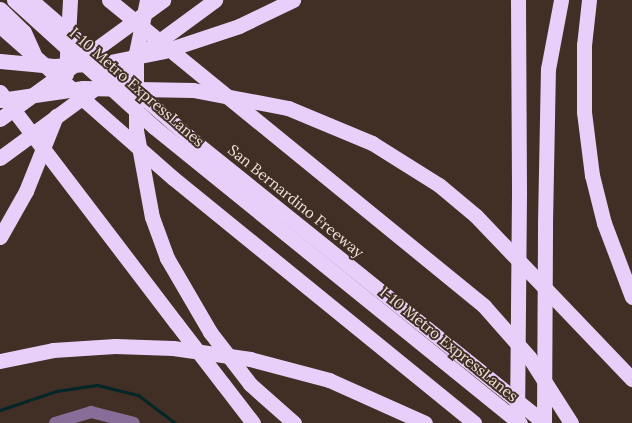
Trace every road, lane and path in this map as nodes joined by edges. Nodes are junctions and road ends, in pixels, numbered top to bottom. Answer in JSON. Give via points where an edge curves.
{"nodes":[{"id":1,"x":14,"y":0,"type":"edge"},
{"id":2,"x":70,"y":0,"type":"edge"},
{"id":3,"x":109,"y":0,"type":"edge"},
{"id":4,"x":147,"y":0,"type":"edge"},
{"id":5,"x":162,"y":0,"type":"edge"},
{"id":6,"x":215,"y":0,"type":"edge"},
{"id":7,"x":293,"y":0,"type":"edge"},
{"id":8,"x":518,"y":0,"type":"edge"},
{"id":9,"x":561,"y":0,"type":"edge"},
{"id":10,"x":589,"y":0,"type":"edge"},
{"id":11,"x":32,"y":1,"type":"edge"},
{"id":12,"x":0,"y":9,"type":"edge"},
{"id":13,"x":0,"y":26,"type":"edge"},
{"id":14,"x":36,"y":60,"type":"junction"},
{"id":15,"x":0,"y":61,"type":"edge"},
{"id":16,"x":0,"y":92,"type":"edge"},
{"id":17,"x":0,"y":100,"type":"edge"},
{"id":18,"x":0,"y":119,"type":"edge"},
{"id":19,"x":0,"y":158,"type":"edge"},
{"id":20,"x":0,"y":237,"type":"edge"},
{"id":21,"x":632,"y":297,"type":"edge"},
{"id":22,"x":0,"y":361,"type":"edge"},
{"id":23,"x":632,"y":378,"type":"edge"},
{"id":24,"x":471,"y":421,"type":"edge"},
{"id":25,"x":55,"y":423,"type":"edge"},
{"id":26,"x":134,"y":423,"type":"edge"},
{"id":27,"x":253,"y":423,"type":"edge"},
{"id":28,"x":294,"y":423,"type":"edge"},
{"id":29,"x":426,"y":423,"type":"edge"},
{"id":30,"x":484,"y":423,"type":"edge"},
{"id":31,"x":518,"y":423,"type":"edge"},
{"id":32,"x":544,"y":423,"type":"edge"},
{"id":33,"x":571,"y":423,"type":"edge"}],
"edges":[{"from":1,"to":31,"type":"highway","name":"I-10 Metro ExpressLanes","via":[[154,127]]},
{"from":2,"to":20,"type":"highway","bridge":true,"via":[[70,56],[57,113],[26,192]]},
{"from":3,"to":33,"type":"highway","via":[[464,288],[504,326]]},
{"from":4,"to":28,"type":"highway","bridge":true,"via":[[136,53],[136,130],[148,200],[167,258],[210,332],[250,384]]},
{"from":5,"to":18,"type":"highway","bridge":true},
{"from":6,"to":19,"type":"highway","bridge":true},
{"from":7,"to":15,"type":"highway","bridge":true,"via":[[239,26],[164,51],[105,62],[54,66]]},
{"from":8,"to":31,"type":"highway","bridge":true},
{"from":9,"to":32,"type":"highway","bridge":true,"via":[[548,69]]},
{"from":10,"to":21,"type":"highway","via":[[584,45],[584,112],[592,175],[604,223]]},
{"from":11,"to":32,"type":"highway","name":"San Bernardino Freeway","via":[[195,142]]},
{"from":12,"to":14,"type":"highway","via":[[24,32]]},
{"from":13,"to":14,"type":"highway"},
{"from":14,"to":24,"type":"highway","via":[[173,178]]},
{"from":16,"to":27,"type":"highway","bridge":true},
{"from":17,"to":23,"type":"highway","bridge":true,"via":[[83,88],[193,90],[288,108],[372,143],[439,185],[476,216]]},
{"from":22,"to":29,"type":"highway","via":[[53,350],[115,346],[173,348],[250,358],[330,380]]},
{"from":24,"to":30,"type":"highway"},
{"from":25,"to":26,"type":"lane","via":[[91,412]]}]}
